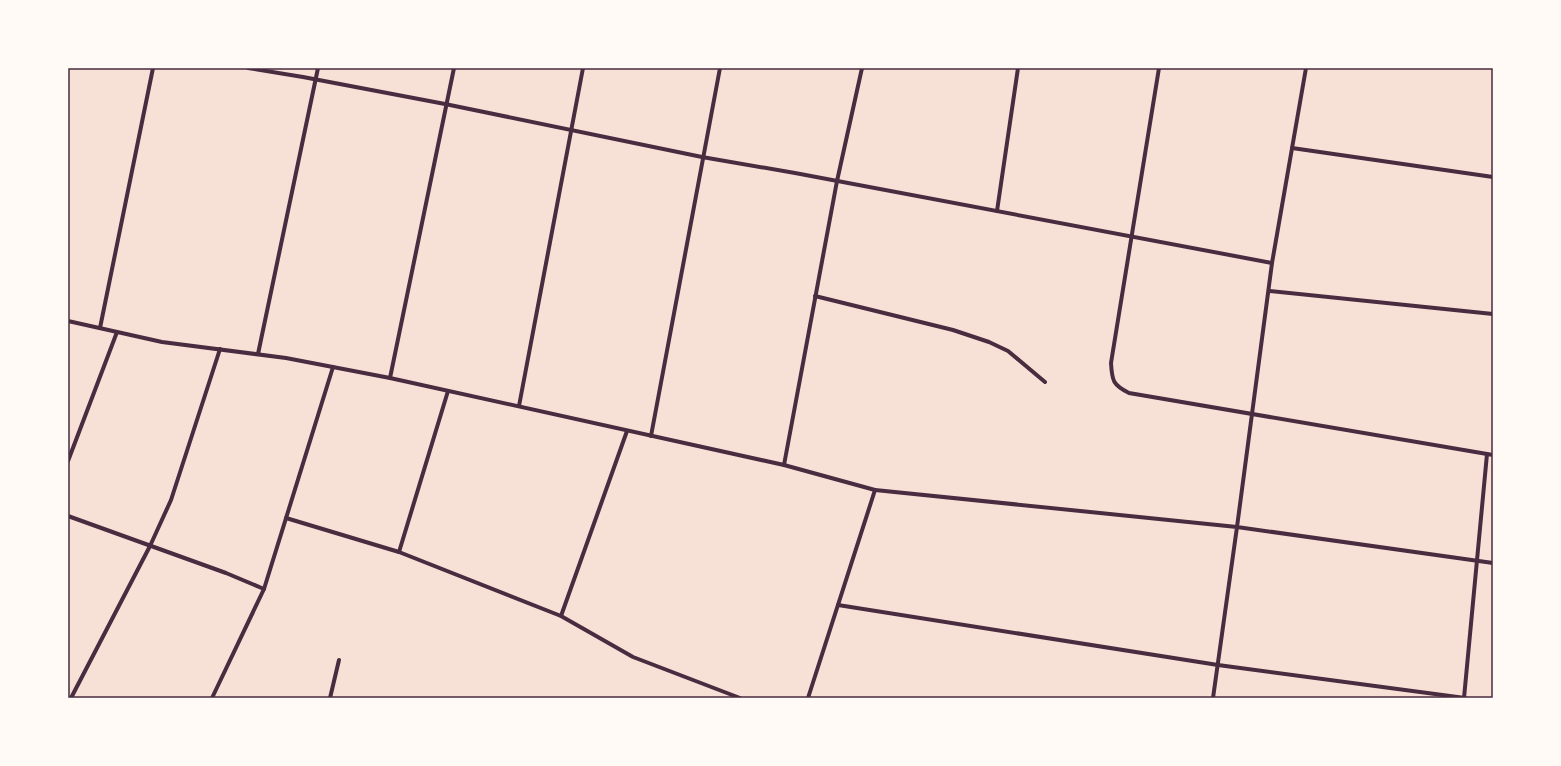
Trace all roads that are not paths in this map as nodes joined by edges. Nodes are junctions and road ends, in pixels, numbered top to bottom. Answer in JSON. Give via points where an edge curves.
{"nodes":[{"id":1,"x":153,"y":68,"type":"edge"},
{"id":2,"x":248,"y":68,"type":"edge"},
{"id":3,"x":318,"y":68,"type":"edge"},
{"id":4,"x":454,"y":68,"type":"edge"},
{"id":5,"x":583,"y":68,"type":"edge"},
{"id":6,"x":720,"y":68,"type":"edge"},
{"id":7,"x":862,"y":68,"type":"edge"},
{"id":8,"x":1018,"y":68,"type":"edge"},
{"id":9,"x":1159,"y":68,"type":"edge"},
{"id":10,"x":1306,"y":68,"type":"edge"},
{"id":11,"x":316,"y":80,"type":"junction"},
{"id":12,"x":445,"y":104,"type":"junction"},
{"id":13,"x":571,"y":130,"type":"junction"},
{"id":14,"x":1292,"y":148,"type":"junction"},
{"id":15,"x":702,"y":157,"type":"junction"},
{"id":16,"x":1493,"y":177,"type":"edge"},
{"id":17,"x":837,"y":181,"type":"junction"},
{"id":18,"x":997,"y":212,"type":"junction"},
{"id":19,"x":1132,"y":237,"type":"junction"},
{"id":20,"x":1272,"y":263,"type":"junction"},
{"id":21,"x":1269,"y":291,"type":"junction"},
{"id":22,"x":815,"y":296,"type":"junction"},
{"id":23,"x":1493,"y":314,"type":"edge"},
{"id":24,"x":68,"y":321,"type":"edge"},
{"id":25,"x":100,"y":328,"type":"junction"},
{"id":26,"x":117,"y":332,"type":"junction"},
{"id":27,"x":220,"y":349,"type":"junction"},
{"id":28,"x":258,"y":354,"type":"junction"},
{"id":29,"x":333,"y":367,"type":"junction"},
{"id":30,"x":390,"y":378,"type":"junction"},
{"id":31,"x":1045,"y":382,"type":"dead end"},
{"id":32,"x":448,"y":391,"type":"junction"},
{"id":33,"x":518,"y":406,"type":"junction"},
{"id":34,"x":1252,"y":415,"type":"junction"},
{"id":35,"x":627,"y":430,"type":"junction"},
{"id":36,"x":651,"y":436,"type":"junction"},
{"id":37,"x":1487,"y":454,"type":"junction"},
{"id":38,"x":1493,"y":455,"type":"edge"},
{"id":39,"x":68,"y":461,"type":"edge"},
{"id":40,"x":784,"y":465,"type":"junction"},
{"id":41,"x":875,"y":490,"type":"junction"},
{"id":42,"x":68,"y":516,"type":"edge"},
{"id":43,"x":286,"y":518,"type":"junction"},
{"id":44,"x":1237,"y":527,"type":"junction"},
{"id":45,"x":150,"y":546,"type":"junction"},
{"id":46,"x":399,"y":552,"type":"junction"},
{"id":47,"x":1477,"y":561,"type":"junction"},
{"id":48,"x":1493,"y":563,"type":"edge"},
{"id":49,"x":264,"y":589,"type":"junction"},
{"id":50,"x":838,"y":605,"type":"junction"},
{"id":51,"x":561,"y":616,"type":"junction"},
{"id":52,"x":339,"y":660,"type":"dead end"},
{"id":53,"x":1218,"y":665,"type":"junction"},
{"id":54,"x":70,"y":698,"type":"edge"},
{"id":55,"x":212,"y":698,"type":"edge"},
{"id":56,"x":332,"y":698,"type":"edge"},
{"id":57,"x":740,"y":698,"type":"edge"},
{"id":58,"x":808,"y":698,"type":"edge"},
{"id":59,"x":1213,"y":698,"type":"edge"},
{"id":60,"x":1464,"y":698,"type":"edge"}],
"edges":[{"from":1,"to":25,"type":"street"},
{"from":2,"to":11,"type":"street"},
{"from":3,"to":11,"type":"street"},
{"from":4,"to":12,"type":"street"},
{"from":5,"to":13,"type":"street"},
{"from":6,"to":15,"type":"street"},
{"from":7,"to":17,"type":"street"},
{"from":8,"to":18,"type":"street"},
{"from":9,"to":19,"type":"street"},
{"from":10,"to":14,"type":"street"},
{"from":11,"to":12,"type":"street"},
{"from":11,"to":28,"type":"street"},
{"from":12,"to":13,"type":"street"},
{"from":12,"to":30,"type":"street"},
{"from":13,"to":15,"type":"street"},
{"from":13,"to":33,"type":"street"},
{"from":14,"to":16,"type":"street"},
{"from":14,"to":20,"type":"street"},
{"from":15,"to":17,"type":"street"},
{"from":15,"to":36,"type":"street"},
{"from":17,"to":18,"type":"street"},
{"from":17,"to":22,"type":"street"},
{"from":18,"to":19,"type":"street"},
{"from":19,"to":20,"type":"street"},
{"from":19,"to":34,"type":"street","via":[[1111,363],[1112,379],[1119,388],[1129,393]]},
{"from":20,"to":21,"type":"street"},
{"from":21,"to":23,"type":"street"},
{"from":21,"to":34,"type":"street"},
{"from":22,"to":31,"type":"street","via":[[953,330],[989,342],[1008,351]]},
{"from":22,"to":40,"type":"street"},
{"from":24,"to":25,"type":"street"},
{"from":25,"to":26,"type":"street"},
{"from":26,"to":27,"type":"street","via":[[162,342]]},
{"from":26,"to":39,"type":"street"},
{"from":27,"to":28,"type":"street"},
{"from":27,"to":45,"type":"street","via":[[171,500]]},
{"from":28,"to":29,"type":"street"},
{"from":29,"to":30,"type":"street"},
{"from":29,"to":43,"type":"street"},
{"from":30,"to":32,"type":"street"},
{"from":32,"to":33,"type":"street"},
{"from":32,"to":46,"type":"street"},
{"from":33,"to":35,"type":"street"},
{"from":34,"to":37,"type":"street"},
{"from":34,"to":44,"type":"street"},
{"from":35,"to":36,"type":"street"},
{"from":35,"to":51,"type":"street"},
{"from":36,"to":40,"type":"street"},
{"from":37,"to":38,"type":"street"},
{"from":37,"to":47,"type":"street"},
{"from":40,"to":41,"type":"street"},
{"from":41,"to":44,"type":"street"},
{"from":41,"to":50,"type":"street"},
{"from":42,"to":45,"type":"street"},
{"from":43,"to":46,"type":"street"},
{"from":43,"to":49,"type":"street"},
{"from":44,"to":47,"type":"street"},
{"from":44,"to":53,"type":"street"},
{"from":45,"to":49,"type":"street"},
{"from":45,"to":54,"type":"street"},
{"from":46,"to":51,"type":"street"},
{"from":47,"to":48,"type":"street"},
{"from":47,"to":60,"type":"street"},
{"from":49,"to":55,"type":"street"},
{"from":50,"to":53,"type":"street"},
{"from":50,"to":58,"type":"street"},
{"from":51,"to":57,"type":"street","via":[[633,657]]},
{"from":52,"to":56,"type":"street"},
{"from":53,"to":59,"type":"street"},
{"from":53,"to":60,"type":"street"}]}
